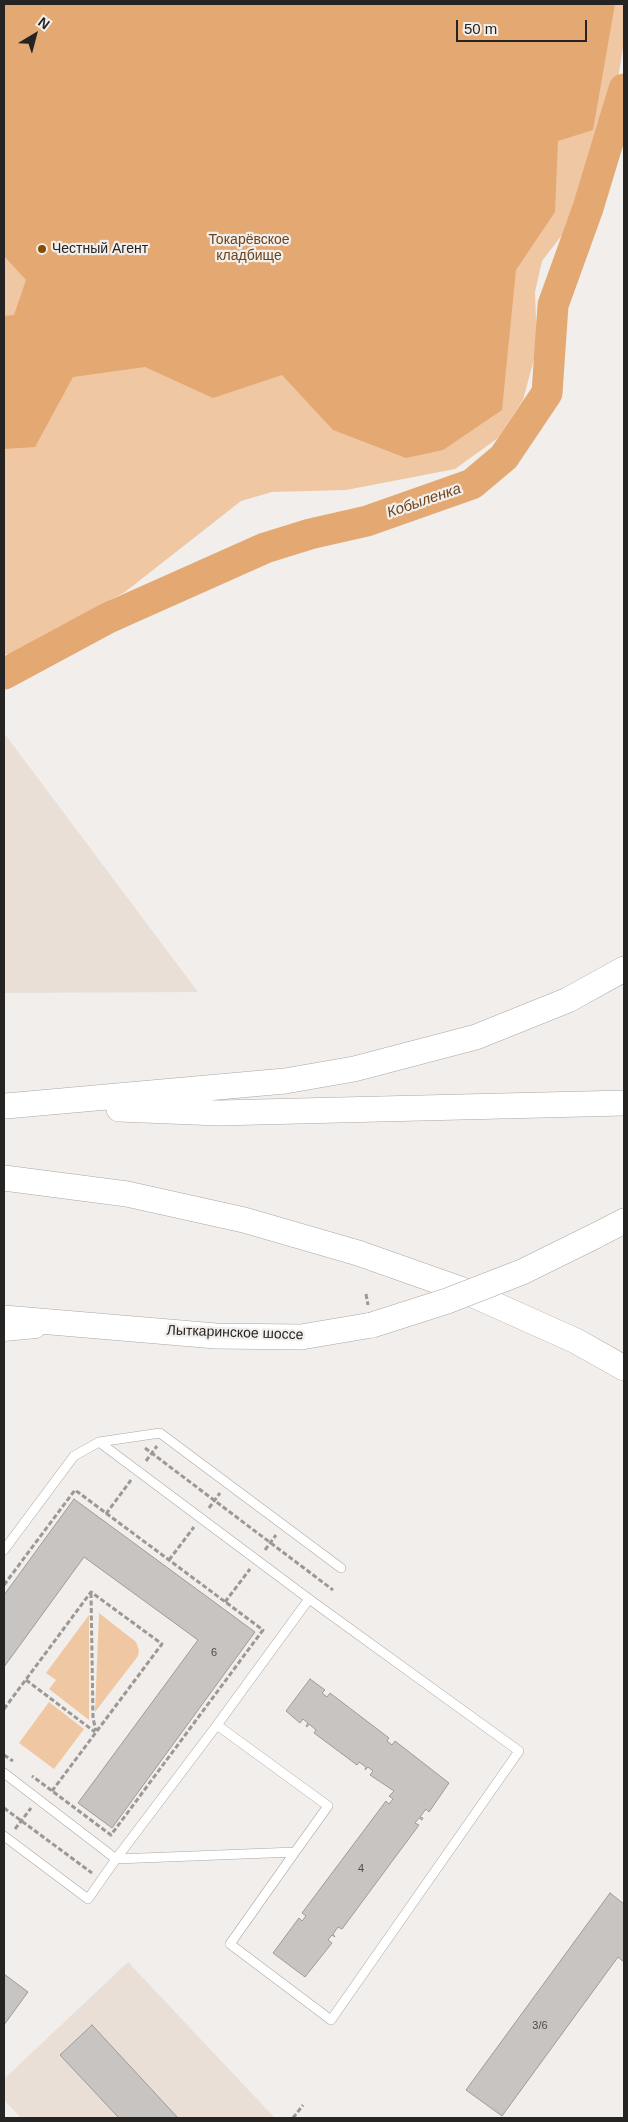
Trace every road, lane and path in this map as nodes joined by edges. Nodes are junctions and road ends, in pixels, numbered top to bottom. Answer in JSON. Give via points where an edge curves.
{"nodes":[{"id":1,"x":624,"y":968,"type":"edge"},
{"id":2,"x":624,"y":1103,"type":"edge"},
{"id":3,"x":5,"y":1106,"type":"edge"},
{"id":4,"x":4,"y":1178,"type":"edge"},
{"id":5,"x":624,"y":1220,"type":"edge"},
{"id":6,"x":4,"y":1318,"type":"edge"},
{"id":7,"x":73,"y":1324,"type":"junction"},
{"id":8,"x":4,"y":1332,"type":"edge"},
{"id":9,"x":624,"y":1368,"type":"edge"},
{"id":10,"x":131,"y":1437,"type":"junction"},
{"id":11,"x":99,"y":1442,"type":"junction"},
{"id":12,"x":4,"y":1550,"type":"edge"},
{"id":13,"x":341,"y":1568,"type":"dead end"},
{"id":14,"x":4,"y":1585,"type":"edge"},
{"id":15,"x":333,"y":1590,"type":"dead end"},
{"id":16,"x":92,"y":1592,"type":"junction"},
{"id":17,"x":308,"y":1599,"type":"junction"},
{"id":18,"x":26,"y":1680,"type":"junction"},
{"id":19,"x":4,"y":1709,"type":"edge"},
{"id":20,"x":217,"y":1724,"type":"junction"},
{"id":21,"x":96,"y":1732,"type":"junction"},
{"id":22,"x":4,"y":1755,"type":"edge"},
{"id":23,"x":18,"y":1765,"type":"dead end"},
{"id":24,"x":24,"y":1770,"type":"dead end"},
{"id":25,"x":4,"y":1773,"type":"edge"},
{"id":26,"x":52,"y":1791,"type":"junction"},
{"id":27,"x":43,"y":1803,"type":"junction"},
{"id":28,"x":4,"y":1808,"type":"edge"},
{"id":29,"x":21,"y":1821,"type":"junction"},
{"id":30,"x":6,"y":1838,"type":"edge"},
{"id":31,"x":296,"y":1852,"type":"junction"},
{"id":32,"x":116,"y":1859,"type":"junction"},
{"id":33,"x":101,"y":1880,"type":"junction"},
{"id":34,"x":303,"y":2104,"type":"dead end"},
{"id":35,"x":293,"y":2118,"type":"edge"}],
"edges":[{"from":1,"to":3,"type":"main road","via":[[568,1000],[476,1037],[354,1069],[285,1081]]},
{"from":2,"to":3,"type":"main road","via":[[218,1113]]},
{"from":4,"to":9,"type":"main road","via":[[126,1194],[244,1220],[358,1253],[460,1289],[576,1341]]},
{"from":5,"to":7,"type":"main road","name":"Лыткаринское шоссе","bridge":true,"via":[[514,1275],[372,1325],[301,1337],[216,1336]]},
{"from":6,"to":7,"type":"main road","name":"Лыткаринское шоссе"},
{"from":7,"to":8,"type":"street"},
{"from":10,"to":11,"type":"lane"},
{"from":10,"to":13,"type":"lane","via":[[160,1433]]},
{"from":10,"to":15,"type":"path"},
{"from":11,"to":12,"type":"lane","via":[[74,1456]]},
{"from":11,"to":17,"type":"lane"},
{"from":14,"to":26,"type":"path","via":[[75,1490],[263,1630],[111,1835]]},
{"from":16,"to":18,"type":"path"},
{"from":16,"to":21,"type":"path","via":[[93,1718]]},
{"from":16,"to":21,"type":"path","via":[[162,1644]]},
{"from":17,"to":20,"type":"lane"},
{"from":17,"to":31,"type":"lane","via":[[519,1751],[331,2020],[230,1944]]},
{"from":18,"to":19,"type":"path"},
{"from":18,"to":21,"type":"path"},
{"from":20,"to":31,"type":"lane","via":[[328,1806]]},
{"from":20,"to":32,"type":"lane"},
{"from":21,"to":26,"type":"path"},
{"from":22,"to":23,"type":"path"},
{"from":24,"to":26,"type":"path"},
{"from":25,"to":27,"type":"lane"},
{"from":26,"to":27,"type":"path"},
{"from":27,"to":29,"type":"path","via":[[32,1806]]},
{"from":27,"to":32,"type":"lane"},
{"from":28,"to":29,"type":"path"},
{"from":29,"to":30,"type":"path"},
{"from":29,"to":33,"type":"path"},
{"from":30,"to":33,"type":"lane","via":[[88,1899]]},
{"from":31,"to":32,"type":"lane"},
{"from":32,"to":33,"type":"lane"},
{"from":34,"to":35,"type":"path"}]}
